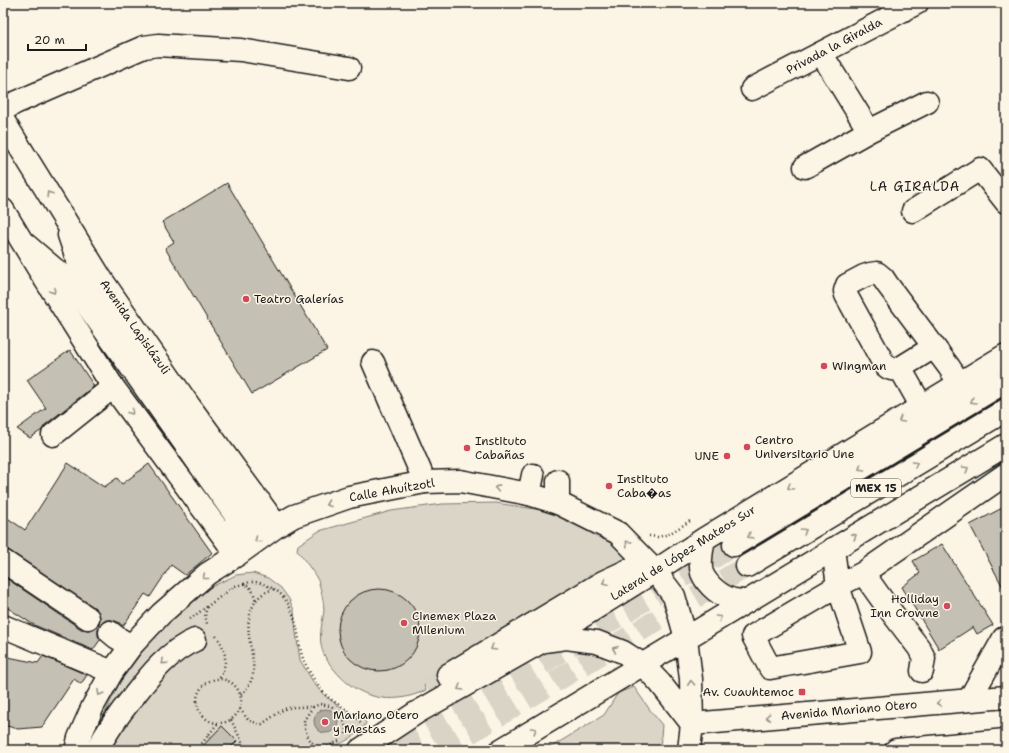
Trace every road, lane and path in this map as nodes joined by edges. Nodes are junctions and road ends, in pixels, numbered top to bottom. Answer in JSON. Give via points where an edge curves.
{"nodes":[{"id":1,"x":909,"y":5,"type":"edge"},
{"id":2,"x":821,"y":53,"type":"junction"},
{"id":3,"x":349,"y":68,"type":"dead end"},
{"id":4,"x":752,"y":89,"type":"dead end"},
{"id":5,"x":927,"y":102,"type":"dead end"},
{"id":6,"x":3,"y":110,"type":"edge"},
{"id":7,"x":3,"y":120,"type":"edge"},
{"id":8,"x":869,"y":131,"type":"junction"},
{"id":9,"x":805,"y":167,"type":"dead end"},
{"id":10,"x":1006,"y":202,"type":"edge"},
{"id":11,"x":3,"y":210,"type":"edge"},
{"id":12,"x":913,"y":212,"type":"dead end"},
{"id":13,"x":62,"y":215,"type":"junction"},
{"id":14,"x":21,"y":240,"type":"junction"},
{"id":15,"x":934,"y":347,"type":"junction"},
{"id":16,"x":1006,"y":355,"type":"edge"},
{"id":17,"x":373,"y":362,"type":"dead end"},
{"id":18,"x":900,"y":368,"type":"junction"},
{"id":19,"x":1006,"y":381,"type":"edge"},
{"id":20,"x":960,"y":384,"type":"junction"},
{"id":21,"x":113,"y":387,"type":"junction"},
{"id":22,"x":922,"y":407,"type":"junction"},
{"id":23,"x":1006,"y":410,"type":"edge"},
{"id":24,"x":53,"y":435,"type":"dead end"},
{"id":25,"x":1004,"y":453,"type":"edge"},
{"id":26,"x":1006,"y":474,"type":"edge"},
{"id":27,"x":558,"y":481,"type":"dead end"},
{"id":28,"x":425,"y":482,"type":"junction"},
{"id":29,"x":260,"y":502,"type":"junction"},
{"id":30,"x":558,"y":503,"type":"junction"},
{"id":31,"x":695,"y":518,"type":"dead end"},
{"id":32,"x":277,"y":526,"type":"junction"},
{"id":33,"x":219,"y":530,"type":"junction"},
{"id":34,"x":647,"y":535,"type":"dead end"},
{"id":35,"x":704,"y":539,"type":"junction"},
{"id":36,"x":734,"y":545,"type":"tunnel mouth"},
{"id":37,"x":833,"y":549,"type":"junction"},
{"id":38,"x":237,"y":554,"type":"junction"},
{"id":39,"x":3,"y":561,"type":"edge"},
{"id":40,"x":747,"y":566,"type":"tunnel mouth"},
{"id":41,"x":655,"y":571,"type":"junction"},
{"id":42,"x":863,"y":573,"type":"junction"},
{"id":43,"x":244,"y":584,"type":"junction"},
{"id":44,"x":838,"y":586,"type":"junction"},
{"id":45,"x":274,"y":589,"type":"junction"},
{"id":46,"x":256,"y":601,"type":"junction"},
{"id":47,"x":748,"y":601,"type":"junction"},
{"id":48,"x":207,"y":607,"type":"dead end"},
{"id":49,"x":88,"y":618,"type":"dead end"},
{"id":50,"x":3,"y":626,"type":"edge"},
{"id":51,"x":110,"y":632,"type":"dead end"},
{"id":52,"x":686,"y":638,"type":"junction"},
{"id":53,"x":1004,"y":638,"type":"dead end"},
{"id":54,"x":195,"y":640,"type":"dead end"},
{"id":55,"x":543,"y":641,"type":"junction"},
{"id":56,"x":131,"y":646,"type":"junction"},
{"id":57,"x":642,"y":664,"type":"junction"},
{"id":58,"x":922,"y":671,"type":"dead end"},
{"id":59,"x":112,"y":672,"type":"junction"},
{"id":60,"x":448,"y":675,"type":"tunnel mouth"},
{"id":61,"x":240,"y":695,"type":"junction"},
{"id":62,"x":1006,"y":696,"type":"edge"},
{"id":63,"x":969,"y":700,"type":"junction"},
{"id":64,"x":314,"y":707,"type":"junction"},
{"id":65,"x":240,"y":709,"type":"junction"},
{"id":66,"x":231,"y":720,"type":"junction"},
{"id":67,"x":217,"y":724,"type":"junction"},
{"id":68,"x":692,"y":724,"type":"junction"},
{"id":69,"x":363,"y":725,"type":"dead end"},
{"id":70,"x":1006,"y":740,"type":"edge"},
{"id":71,"x":352,"y":741,"type":"edge"},
{"id":72,"x":76,"y":750,"type":"edge"},
{"id":73,"x":97,"y":750,"type":"edge"},
{"id":74,"x":197,"y":750,"type":"edge"},
{"id":75,"x":245,"y":750,"type":"edge"},
{"id":76,"x":321,"y":750,"type":"edge"},
{"id":77,"x":501,"y":750,"type":"edge"},
{"id":78,"x":689,"y":750,"type":"edge"},
{"id":79,"x":896,"y":750,"type":"edge"}],
"edges":[{"from":1,"to":2,"type":"main road","name":"Privada la Giralda"},
{"from":2,"to":4,"type":"main road","name":"Privada la Giralda"},
{"from":2,"to":8,"type":"main road"},
{"from":3,"to":6,"type":"main road","via":[[240,50],[158,45],[144,47]]},
{"from":5,"to":8,"type":"main road"},
{"from":13,"to":7,"type":"main road","name":"Avenida Lapislázuli","one_way":true},
{"from":8,"to":9,"type":"main road"},
{"from":10,"to":12,"type":"main road","via":[[980,169]]},
{"from":11,"to":14,"type":"main road"},
{"from":13,"to":14,"type":"main road","via":[[83,276],[248,511],[238,519],[72,284]]},
{"from":13,"to":29,"type":"main road","name":"Avenida Lapislázuli","via":[[102,280]]},
{"from":14,"to":21,"type":"main road","one_way":true},
{"from":15,"to":18,"type":"main road"},
{"from":15,"to":18,"type":"main road","via":[[877,273],[847,284],[846,295],[884,364],[891,370]]},
{"from":15,"to":20,"type":"main road"},
{"from":16,"to":20,"type":"main road","name":"Lateral de López Mateos Sur"},
{"from":17,"to":28,"type":"main road"},
{"from":18,"to":22,"type":"main road"},
{"from":19,"to":36,"type":"main road","number":"MEX 15","one_way":true},
{"from":20,"to":22,"type":"main road","name":"Lateral de López Mateos Sur"},
{"from":21,"to":24,"type":"main road"},
{"from":21,"to":33,"type":"main road","one_way":true},
{"from":22,"to":35,"type":"main road","name":"Lateral de López Mateos Sur","one_way":true},
{"from":40,"to":23,"type":"main road","number":"MEX 15","one_way":true},
{"from":37,"to":25,"type":"main road","one_way":true},
{"from":26,"to":42,"type":"main road"},
{"from":27,"to":30,"type":"main road"},
{"from":30,"to":28,"type":"main road","name":"Calle Ahuítzotl","one_way":true,"via":[[531,485]]},
{"from":28,"to":32,"type":"main road","name":"Calle Ahuítzotl","one_way":true,"via":[[349,497],[294,516]]},
{"from":29,"to":32,"type":"main road","name":"Avenida Lapislázuli"},
{"from":29,"to":33,"type":"main road","via":[[253,521],[244,529],[233,532]]},
{"from":41,"to":30,"type":"main road","name":"Calle Ahuítzotl","one_way":true,"via":[[618,533]]},
{"from":31,"to":34,"type":"path","via":[[669,534],[658,537]]},
{"from":32,"to":38,"type":"main road","name":"Calle Ahuítzotl","one_way":true},
{"from":33,"to":38,"type":"main road"},
{"from":35,"to":41,"type":"main road","name":"Lateral de López Mateos Sur"},
{"from":35,"to":47,"type":"main road","via":[[702,573],[710,586],[722,596]]},
{"from":37,"to":44,"type":"main road"},
{"from":37,"to":47,"type":"main road"},
{"from":38,"to":56,"type":"main road","name":"Calle Ahuítzotl","one_way":true,"via":[[207,574],[161,614]]},
{"from":39,"to":49,"type":"main road"},
{"from":41,"to":52,"type":"main road","name":"Calle Ahuítzotl","via":[[674,596]]},
{"from":41,"to":55,"type":"main road","name":"Lateral de López Mateos Sur"},
{"from":41,"to":60,"type":"main road","one_way":true,"via":[[632,569],[603,582]]},
{"from":42,"to":44,"type":"main road"},
{"from":42,"to":58,"type":"main road","via":[[919,648],[924,658]]},
{"from":43,"to":45,"type":"path","via":[[259,582]]},
{"from":43,"to":46,"type":"path","via":[[251,587]]},
{"from":43,"to":48,"type":"path","via":[[235,586]]},
{"from":44,"to":44,"type":"main road","via":[[753,636],[770,668],[860,652]]},
{"from":45,"to":46,"type":"path","via":[[267,591]]},
{"from":45,"to":69,"type":"path","via":[[290,605],[297,625],[303,660],[315,680],[326,695],[357,717]]},
{"from":46,"to":61,"type":"path","via":[[248,622],[253,673],[249,686]]},
{"from":52,"to":47,"type":"main road","one_way":true},
{"from":50,"to":59,"type":"main road"},
{"from":51,"to":56,"type":"main road"},
{"from":52,"to":57,"type":"main road"},
{"from":68,"to":52,"type":"main road","name":"Calle Ahuítzotl","one_way":true,"via":[[691,680]]},
{"from":53,"to":63,"type":"main road"},
{"from":54,"to":73,"type":"main road","one_way":true,"via":[[174,652],[159,666],[113,722]]},
{"from":57,"to":55,"type":"main road","one_way":true,"via":[[597,642],[566,638]]},
{"from":55,"to":71,"type":"main road","name":"Lateral de López Mateos Sur","one_way":true,"via":[[416,713]]},
{"from":56,"to":59,"type":"main road","name":"Calle Ahuítzotl"},
{"from":57,"to":68,"type":"main road"},
{"from":77,"to":57,"type":"main road","one_way":true},
{"from":59,"to":72,"type":"main road","name":"Calle Ahuítzotl","one_way":true,"via":[[93,706]]},
{"from":61,"to":65,"type":"path"},
{"from":61,"to":67,"type":"path","via":[[238,689],[226,680],[211,680],[199,689],[196,696],[198,711],[203,718]]},
{"from":62,"to":63,"type":"main road","name":"Avenida Mariano Otero"},
{"from":63,"to":68,"type":"main road","name":"Avenida Mariano Otero","one_way":true},
{"from":64,"to":65,"type":"path","via":[[284,709],[262,724],[250,721]]},
{"from":64,"to":71,"type":"path","via":[[320,704],[331,706],[342,714]]},
{"from":64,"to":76,"type":"path","via":[[304,720],[305,730],[310,740]]},
{"from":65,"to":66,"type":"path"},
{"from":66,"to":67,"type":"path"},
{"from":66,"to":75,"type":"path"},
{"from":67,"to":74,"type":"path"},
{"from":68,"to":78,"type":"main road","name":"Calle Ahuítzotl"},
{"from":70,"to":79,"type":"main road"},
{"from":71,"to":76,"type":"path"}]}
